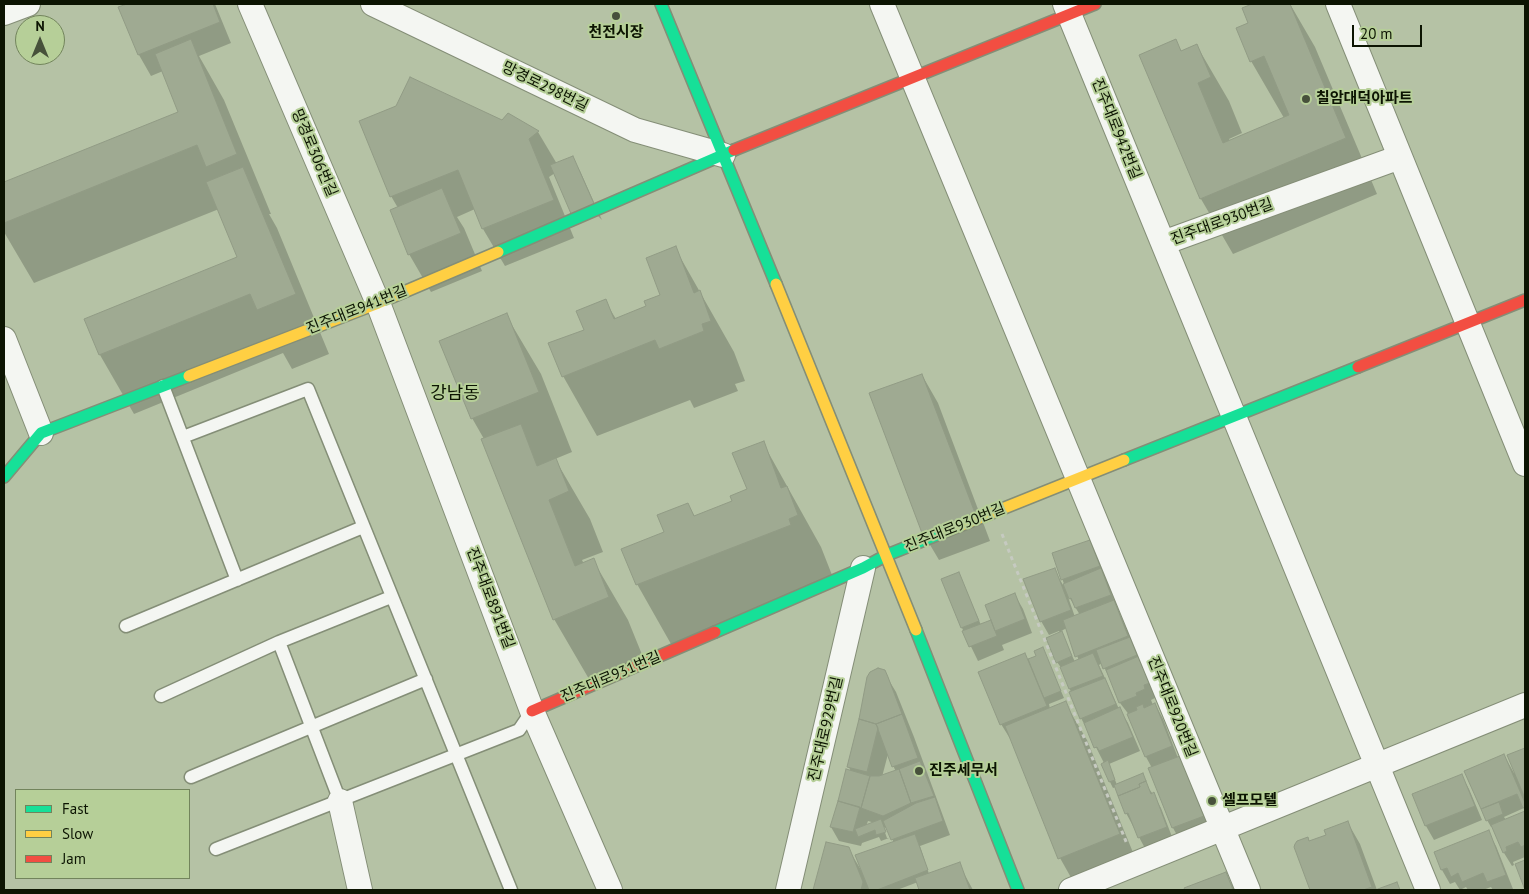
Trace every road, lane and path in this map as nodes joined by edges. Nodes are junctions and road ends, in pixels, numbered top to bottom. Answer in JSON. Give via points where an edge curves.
{"nodes":[{"id":1,"x":28,"y":4,"type":"edge"},
{"id":2,"x":250,"y":4,"type":"edge"},
{"id":3,"x":374,"y":4,"type":"edge"},
{"id":4,"x":661,"y":4,"type":"edge"},
{"id":5,"x":882,"y":4,"type":"edge"},
{"id":6,"x":1095,"y":4,"type":"edge"},
{"id":7,"x":1338,"y":4,"type":"edge"},
{"id":8,"x":1067,"y":9,"type":"edge"},
{"id":9,"x":4,"y":13,"type":"edge"},
{"id":10,"x":913,"y":78,"type":"junction"},
{"id":11,"x":723,"y":155,"type":"junction"},
{"id":12,"x":1400,"y":157,"type":"junction"},
{"id":13,"x":1163,"y":243,"type":"junction"},
{"id":14,"x":1525,"y":300,"type":"edge"},
{"id":15,"x":378,"y":303,"type":"junction"},
{"id":16,"x":1468,"y":323,"type":"junction"},
{"id":17,"x":4,"y":339,"type":"edge"},
{"id":18,"x":163,"y":386,"type":"junction"},
{"id":19,"x":1234,"y":416,"type":"junction"},
{"id":20,"x":41,"y":433,"type":"junction"},
{"id":21,"x":182,"y":437,"type":"junction"},
{"id":22,"x":1525,"y":464,"type":"edge"},
{"id":23,"x":4,"y":477,"type":"edge"},
{"id":24,"x":1078,"y":479,"type":"junction"},
{"id":25,"x":993,"y":513,"type":"junction"},
{"id":26,"x":363,"y":527,"type":"junction"},
{"id":27,"x":887,"y":555,"type":"junction"},
{"id":28,"x":863,"y":568,"type":"junction"},
{"id":29,"x":238,"y":580,"type":"junction"},
{"id":30,"x":391,"y":597,"type":"junction"},
{"id":31,"x":126,"y":626,"type":"dead end"},
{"id":32,"x":278,"y":642,"type":"junction"},
{"id":33,"x":426,"y":679,"type":"junction"},
{"id":34,"x":161,"y":696,"type":"dead end"},
{"id":35,"x":1525,"y":705,"type":"edge"},
{"id":36,"x":532,"y":711,"type":"junction"},
{"id":37,"x":311,"y":728,"type":"junction"},
{"id":38,"x":455,"y":755,"type":"junction"},
{"id":39,"x":1377,"y":766,"type":"junction"},
{"id":40,"x":191,"y":777,"type":"dead end"},
{"id":41,"x":340,"y":801,"type":"junction"},
{"id":42,"x":1223,"y":829,"type":"junction"},
{"id":43,"x":216,"y":849,"type":"dead end"},
{"id":44,"x":1136,"y":865,"type":"junction"},
{"id":45,"x":360,"y":890,"type":"edge"},
{"id":46,"x":511,"y":890,"type":"edge"},
{"id":47,"x":610,"y":890,"type":"edge"},
{"id":48,"x":788,"y":890,"type":"edge"},
{"id":49,"x":1018,"y":890,"type":"edge"},
{"id":50,"x":1071,"y":890,"type":"edge"},
{"id":51,"x":1248,"y":890,"type":"edge"},
{"id":52,"x":1428,"y":890,"type":"edge"}],
"edges":[{"from":1,"to":9,"type":"street"},
{"from":2,"to":15,"type":"street","name":"망경로306번길"},
{"from":3,"to":11,"type":"street","name":"망경로298번길","via":[[635,130]]},
{"from":4,"to":11,"type":"street"},
{"from":5,"to":10,"type":"street"},
{"from":6,"to":8,"type":"street"},
{"from":7,"to":12,"type":"street"},
{"from":8,"to":10,"type":"street"},
{"from":8,"to":13,"type":"street","name":"진주대로942번길"},
{"from":10,"to":11,"type":"street"},
{"from":10,"to":24,"type":"street"},
{"from":11,"to":15,"type":"street","name":"진주대로941번길"},
{"from":11,"to":27,"type":"street"},
{"from":12,"to":13,"type":"street","name":"진주대로930번길"},
{"from":12,"to":16,"type":"street"},
{"from":13,"to":19,"type":"street","name":"진주대로930번길"},
{"from":14,"to":16,"type":"street","name":"진주대로930번길"},
{"from":15,"to":18,"type":"street","name":"진주대로941번길"},
{"from":15,"to":36,"type":"street","name":"진주대로891번길"},
{"from":16,"to":19,"type":"street","name":"진주대로930번길"},
{"from":16,"to":22,"type":"street"},
{"from":17,"to":20,"type":"street"},
{"from":18,"to":20,"type":"street","name":"진주대로941번길"},
{"from":18,"to":21,"type":"lane"},
{"from":19,"to":24,"type":"street","name":"진주대로930번길"},
{"from":19,"to":39,"type":"street","name":"진주대로930번길"},
{"from":20,"to":23,"type":"street","name":"진주대로941번길"},
{"from":21,"to":26,"type":"lane","via":[[308,389]]},
{"from":21,"to":29,"type":"lane"},
{"from":24,"to":25,"type":"street","name":"진주대로930번길"},
{"from":24,"to":42,"type":"street","name":"진주대로920번길"},
{"from":25,"to":27,"type":"street","name":"진주대로930번길"},
{"from":25,"to":44,"type":"path"},
{"from":26,"to":29,"type":"lane"},
{"from":26,"to":30,"type":"lane"},
{"from":27,"to":28,"type":"street","name":"진주대로931번길"},
{"from":27,"to":49,"type":"street"},
{"from":28,"to":36,"type":"street","name":"진주대로931번길"},
{"from":28,"to":48,"type":"street","name":"진주대로929번길"},
{"from":29,"to":31,"type":"lane"},
{"from":30,"to":32,"type":"lane"},
{"from":30,"to":33,"type":"lane"},
{"from":32,"to":34,"type":"lane"},
{"from":32,"to":37,"type":"lane"},
{"from":33,"to":37,"type":"lane"},
{"from":33,"to":38,"type":"lane"},
{"from":35,"to":39,"type":"street"},
{"from":36,"to":38,"type":"lane","name":"진주대로931번길","via":[[519,730]]},
{"from":36,"to":47,"type":"street","name":"진주대로891번길"},
{"from":37,"to":40,"type":"lane"},
{"from":37,"to":41,"type":"lane"},
{"from":38,"to":41,"type":"lane","name":"진주대로931번길"},
{"from":38,"to":46,"type":"lane"},
{"from":39,"to":42,"type":"street"},
{"from":39,"to":52,"type":"street"},
{"from":41,"to":43,"type":"lane","name":"진주대로931번길"},
{"from":41,"to":45,"type":"street"},
{"from":42,"to":44,"type":"street"},
{"from":42,"to":51,"type":"street","name":"진주대로920번길"},
{"from":44,"to":50,"type":"street"}]}
